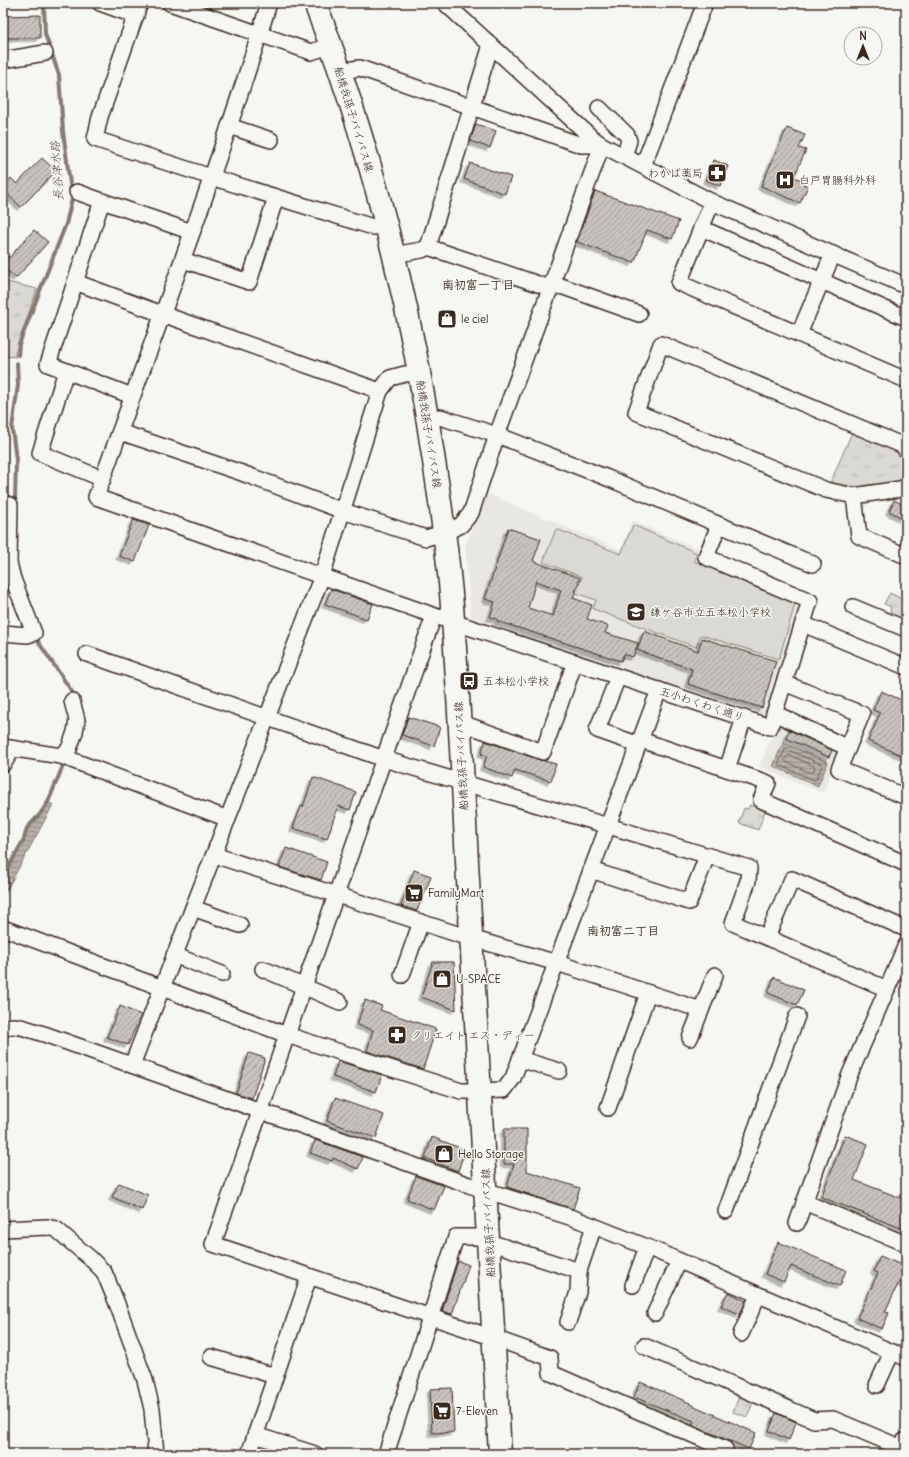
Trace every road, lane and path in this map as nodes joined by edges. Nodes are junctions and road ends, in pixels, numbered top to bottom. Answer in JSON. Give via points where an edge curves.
{"nodes":[{"id":1,"x":100,"y":3,"type":"edge"},
{"id":2,"x":170,"y":3,"type":"edge"},
{"id":3,"x":269,"y":3,"type":"edge"},
{"id":4,"x":315,"y":3,"type":"edge"},
{"id":5,"x":445,"y":3,"type":"edge"},
{"id":6,"x":705,"y":3,"type":"edge"},
{"id":7,"x":138,"y":10,"type":"edge"},
{"id":8,"x":259,"y":34,"type":"junction"},
{"id":9,"x":491,"y":45,"type":"junction"},
{"id":10,"x":330,"y":46,"type":"junction"},
{"id":11,"x":46,"y":53,"type":"dead end"},
{"id":12,"x":3,"y":60,"type":"edge"},
{"id":13,"x":340,"y":71,"type":"junction"},
{"id":14,"x":472,"y":107,"type":"junction"},
{"id":15,"x":599,"y":108,"type":"dead end"},
{"id":16,"x":229,"y":126,"type":"junction"},
{"id":17,"x":271,"y":140,"type":"dead end"},
{"id":18,"x":602,"y":145,"type":"junction"},
{"id":19,"x":624,"y":156,"type":"junction"},
{"id":20,"x":644,"y":166,"type":"junction"},
{"id":21,"x":211,"y":178,"type":"junction"},
{"id":22,"x":77,"y":192,"type":"dead end"},
{"id":23,"x":276,"y":197,"type":"junction"},
{"id":24,"x":102,"y":201,"type":"junction"},
{"id":25,"x":712,"y":202,"type":"junction"},
{"id":26,"x":385,"y":224,"type":"junction"},
{"id":27,"x":701,"y":228,"type":"junction"},
{"id":28,"x":192,"y":232,"type":"junction"},
{"id":29,"x":428,"y":247,"type":"junction"},
{"id":30,"x":393,"y":254,"type":"junction"},
{"id":31,"x":834,"y":254,"type":"junction"},
{"id":32,"x":183,"y":260,"type":"junction"},
{"id":33,"x":76,"y":282,"type":"junction"},
{"id":34,"x":822,"y":282,"type":"junction"},
{"id":35,"x":906,"y":286,"type":"edge"},
{"id":36,"x":550,"y":288,"type":"junction"},
{"id":37,"x":162,"y":314,"type":"junction"},
{"id":38,"x":639,"y":314,"type":"dead end"},
{"id":39,"x":906,"y":318,"type":"edge"},
{"id":40,"x":799,"y":334,"type":"junction"},
{"id":41,"x":66,"y":371,"type":"junction"},
{"id":42,"x":420,"y":372,"type":"junction"},
{"id":43,"x":906,"y":380,"type":"edge"},
{"id":44,"x":380,"y":392,"type":"junction"},
{"id":45,"x":132,"y":396,"type":"junction"},
{"id":46,"x":428,"y":419,"type":"junction"},
{"id":47,"x":120,"y":432,"type":"junction"},
{"id":48,"x":497,"y":435,"type":"junction"},
{"id":49,"x":906,"y":451,"type":"edge"},
{"id":50,"x":103,"y":479,"type":"junction"},
{"id":51,"x":906,"y":488,"type":"edge"},
{"id":52,"x":854,"y":496,"type":"junction"},
{"id":53,"x":3,"y":503,"type":"edge"},
{"id":54,"x":343,"y":511,"type":"junction"},
{"id":55,"x":719,"y":524,"type":"junction"},
{"id":56,"x":444,"y":533,"type":"junction"},
{"id":57,"x":906,"y":556,"type":"edge"},
{"id":58,"x":813,"y":564,"type":"dead end"},
{"id":59,"x":322,"y":576,"type":"junction"},
{"id":60,"x":853,"y":607,"type":"dead end"},
{"id":61,"x":453,"y":622,"type":"junction"},
{"id":62,"x":431,"y":624,"type":"dead end"},
{"id":63,"x":803,"y":624,"type":"junction"},
{"id":64,"x":906,"y":629,"type":"edge"},
{"id":65,"x":3,"y":633,"type":"edge"},
{"id":66,"x":87,"y":654,"type":"dead end"},
{"id":67,"x":575,"y":662,"type":"junction"},
{"id":68,"x":906,"y":667,"type":"edge"},
{"id":69,"x":618,"y":677,"type":"junction"},
{"id":70,"x":784,"y":683,"type":"junction"},
{"id":71,"x":659,"y":690,"type":"junction"},
{"id":72,"x":72,"y":701,"type":"dead end"},
{"id":73,"x":774,"y":713,"type":"junction"},
{"id":74,"x":267,"y":717,"type":"junction"},
{"id":75,"x":744,"y":718,"type":"junction"},
{"id":76,"x":459,"y":722,"type":"junction"},
{"id":77,"x":641,"y":740,"type":"junction"},
{"id":78,"x":8,"y":748,"type":"edge"},
{"id":79,"x":848,"y":748,"type":"junction"},
{"id":80,"x":61,"y":756,"type":"junction"},
{"id":81,"x":384,"y":759,"type":"junction"},
{"id":82,"x":3,"y":764,"type":"edge"},
{"id":83,"x":727,"y":769,"type":"junction"},
{"id":84,"x":462,"y":783,"type":"junction"},
{"id":85,"x":906,"y":798,"type":"edge"},
{"id":86,"x":228,"y":820,"type":"junction"},
{"id":87,"x":608,"y":826,"type":"junction"},
{"id":88,"x":214,"y":855,"type":"junction"},
{"id":89,"x":707,"y":856,"type":"junction"},
{"id":90,"x":906,"y":864,"type":"edge"},
{"id":91,"x":591,"y":870,"type":"junction"},
{"id":92,"x":336,"y":894,"type":"junction"},
{"id":93,"x":193,"y":908,"type":"junction"},
{"id":94,"x":421,"y":922,"type":"junction"},
{"id":95,"x":240,"y":925,"type":"dead end"},
{"id":96,"x":3,"y":928,"type":"edge"},
{"id":97,"x":906,"y":929,"type":"edge"},
{"id":98,"x":767,"y":937,"type":"junction"},
{"id":99,"x":471,"y":938,"type":"junction"},
{"id":100,"x":906,"y":945,"type":"edge"},
{"id":101,"x":174,"y":955,"type":"junction"},
{"id":102,"x":556,"y":963,"type":"junction"},
{"id":103,"x":263,"y":969,"type":"dead end"},
{"id":104,"x":222,"y":974,"type":"dead end"},
{"id":105,"x":402,"y":975,"type":"dead end"},
{"id":106,"x":716,"y":975,"type":"dead end"},
{"id":107,"x":162,"y":987,"type":"junction"},
{"id":108,"x":304,"y":987,"type":"junction"},
{"id":109,"x":887,"y":989,"type":"junction"},
{"id":110,"x":648,"y":993,"type":"junction"},
{"id":111,"x":340,"y":1002,"type":"dead end"},
{"id":112,"x":701,"y":1010,"type":"junction"},
{"id":113,"x":797,"y":1016,"type":"dead end"},
{"id":114,"x":3,"y":1030,"type":"edge"},
{"id":115,"x":287,"y":1035,"type":"junction"},
{"id":116,"x":690,"y":1038,"type":"dead end"},
{"id":117,"x":520,"y":1059,"type":"junction"},
{"id":118,"x":132,"y":1065,"type":"junction"},
{"id":119,"x":559,"y":1071,"type":"dead end"},
{"id":120,"x":480,"y":1091,"type":"junction"},
{"id":121,"x":608,"y":1108,"type":"dead end"},
{"id":122,"x":260,"y":1112,"type":"junction"},
{"id":123,"x":486,"y":1191,"type":"junction"},
{"id":124,"x":804,"y":1202,"type":"junction"},
{"id":125,"x":726,"y":1211,"type":"dead end"},
{"id":126,"x":796,"y":1223,"type":"dead end"},
{"id":127,"x":594,"y":1226,"type":"junction"},
{"id":128,"x":8,"y":1229,"type":"edge"},
{"id":129,"x":3,"y":1240,"type":"edge"},
{"id":130,"x":488,"y":1240,"type":"junction"},
{"id":131,"x":906,"y":1244,"type":"edge"},
{"id":132,"x":647,"y":1247,"type":"junction"},
{"id":133,"x":679,"y":1261,"type":"junction"},
{"id":134,"x":579,"y":1271,"type":"junction"},
{"id":135,"x":309,"y":1277,"type":"junction"},
{"id":136,"x":633,"y":1285,"type":"dead end"},
{"id":137,"x":758,"y":1294,"type":"junction"},
{"id":138,"x":655,"y":1313,"type":"dead end"},
{"id":139,"x":430,"y":1317,"type":"junction"},
{"id":140,"x":568,"y":1322,"type":"dead end"},
{"id":141,"x":741,"y":1334,"type":"dead end"},
{"id":142,"x":494,"y":1338,"type":"junction"},
{"id":143,"x":644,"y":1346,"type":"dead end"},
{"id":144,"x":892,"y":1352,"type":"junction"},
{"id":145,"x":211,"y":1357,"type":"dead end"},
{"id":146,"x":906,"y":1358,"type":"edge"},
{"id":147,"x":275,"y":1376,"type":"junction"},
{"id":148,"x":877,"y":1385,"type":"dead end"},
{"id":149,"x":255,"y":1435,"type":"junction"},
{"id":150,"x":725,"y":1449,"type":"dead end"},
{"id":151,"x":904,"y":1449,"type":"edge"},
{"id":152,"x":299,"y":1452,"type":"edge"},
{"id":153,"x":156,"y":1454,"type":"edge"},
{"id":154,"x":249,"y":1454,"type":"edge"},
{"id":155,"x":315,"y":1454,"type":"edge"},
{"id":156,"x":386,"y":1454,"type":"edge"},
{"id":157,"x":500,"y":1454,"type":"edge"}],
"edges":[{"from":1,"to":7,"type":"street"},
{"from":2,"to":8,"type":"street"},
{"from":3,"to":8,"type":"street"},
{"from":4,"to":10,"type":"street","name":"船橋我孫子バイパス線"},
{"from":5,"to":9,"type":"street"},
{"from":6,"to":20,"type":"street"},
{"from":7,"to":21,"type":"street","via":[[100,117],[96,139]]},
{"from":8,"to":10,"type":"street","via":[[311,52]]},
{"from":8,"to":16,"type":"street"},
{"from":9,"to":14,"type":"street"},
{"from":9,"to":18,"type":"street"},
{"from":10,"to":13,"type":"street","name":"船橋我孫子バイパス線"},
{"from":11,"to":12,"type":"street"},
{"from":13,"to":14,"type":"street","via":[[360,68]]},
{"from":13,"to":26,"type":"street","name":"船橋我孫子バイパス線"},
{"from":14,"to":18,"type":"street","via":[[581,145]]},
{"from":14,"to":29,"type":"street"},
{"from":15,"to":19,"type":"street","via":[[628,135],[629,141]]},
{"from":16,"to":17,"type":"street"},
{"from":16,"to":21,"type":"street"},
{"from":18,"to":19,"type":"street"},
{"from":18,"to":36,"type":"street"},
{"from":19,"to":20,"type":"street"},
{"from":20,"to":25,"type":"street"},
{"from":21,"to":23,"type":"street"},
{"from":21,"to":28,"type":"street"},
{"from":22,"to":24,"type":"street"},
{"from":23,"to":26,"type":"street","via":[[373,228]]},
{"from":23,"to":32,"type":"street","via":[[249,282]]},
{"from":24,"to":28,"type":"street"},
{"from":24,"to":33,"type":"street"},
{"from":25,"to":27,"type":"street"},
{"from":25,"to":31,"type":"street"},
{"from":26,"to":30,"type":"street","name":"船橋我孫子バイパス線"},
{"from":27,"to":34,"type":"street"},
{"from":27,"to":40,"type":"street","via":[[679,283]]},
{"from":28,"to":32,"type":"street"},
{"from":29,"to":30,"type":"street"},
{"from":29,"to":36,"type":"street"},
{"from":30,"to":42,"type":"street","name":"船橋我孫子バイパス線"},
{"from":31,"to":34,"type":"street"},
{"from":31,"to":35,"type":"street"},
{"from":32,"to":37,"type":"street"},
{"from":33,"to":37,"type":"street"},
{"from":33,"to":41,"type":"street","via":[[48,364]]},
{"from":34,"to":39,"type":"street"},
{"from":34,"to":40,"type":"street"},
{"from":36,"to":38,"type":"street","via":[[561,286]]},
{"from":36,"to":48,"type":"street"},
{"from":37,"to":44,"type":"street"},
{"from":37,"to":45,"type":"street"},
{"from":40,"to":43,"type":"street"},
{"from":41,"to":45,"type":"street"},
{"from":41,"to":50,"type":"street","via":[[40,453]]},
{"from":42,"to":44,"type":"street","via":[[390,378]]},
{"from":42,"to":46,"type":"street","name":"船橋我孫子バイパス線"},
{"from":44,"to":54,"type":"street"},
{"from":45,"to":47,"type":"street"},
{"from":46,"to":48,"type":"street","via":[[440,417]]},
{"from":46,"to":56,"type":"street","name":"船橋我孫子バイパス線"},
{"from":47,"to":50,"type":"street"},
{"from":47,"to":54,"type":"street","via":[[242,473]]},
{"from":48,"to":55,"type":"street"},
{"from":48,"to":56,"type":"street","via":[[471,513],[461,525]]},
{"from":49,"to":52,"type":"street","via":[[904,446],[661,344],[636,412],[826,490]]},
{"from":50,"to":59,"type":"street","name":"五小わくわく通り","via":[[96,497]]},
{"from":51,"to":52,"type":"street"},
{"from":52,"to":57,"type":"street","via":[[859,536]]},
{"from":53,"to":65,"type":"street","via":[[10,505],[8,563],[34,633]]},
{"from":54,"to":56,"type":"street","via":[[426,538]]},
{"from":54,"to":59,"type":"street"},
{"from":55,"to":58,"type":"street"},
{"from":55,"to":63,"type":"street","via":[[706,557],[810,601]]},
{"from":56,"to":61,"type":"street","name":"船橋我孫子バイパス線"},
{"from":59,"to":61,"type":"street","name":"五小わくわく通り"},
{"from":59,"to":74,"type":"street"},
{"from":60,"to":64,"type":"street"},
{"from":61,"to":67,"type":"street","name":"五小わくわく通り"},
{"from":61,"to":76,"type":"street","name":"船橋我孫子バイパス線"},
{"from":62,"to":81,"type":"street"},
{"from":63,"to":68,"type":"street"},
{"from":63,"to":70,"type":"street"},
{"from":66,"to":74,"type":"street"},
{"from":67,"to":69,"type":"street","name":"五小わくわく通り"},
{"from":67,"to":76,"type":"street","via":[[543,752]]},
{"from":69,"to":71,"type":"street","name":"五小わくわく通り"},
{"from":69,"to":77,"type":"street","via":[[597,730],[634,744]]},
{"from":70,"to":73,"type":"street"},
{"from":70,"to":79,"type":"street","via":[[862,714]]},
{"from":71,"to":75,"type":"street","name":"五小わくわく通り"},
{"from":71,"to":77,"type":"street"},
{"from":72,"to":80,"type":"street","via":[[77,720],[75,732],[69,749]]},
{"from":73,"to":75,"type":"street","name":"五小わくわく通り","via":[[770,727]]},
{"from":73,"to":79,"type":"street"},
{"from":74,"to":81,"type":"street"},
{"from":74,"to":86,"type":"street"},
{"from":75,"to":83,"type":"street"},
{"from":76,"to":84,"type":"street","name":"船橋我孫子バイパス線"},
{"from":77,"to":83,"type":"street"},
{"from":77,"to":87,"type":"street"},
{"from":78,"to":80,"type":"street"},
{"from":78,"to":82,"type":"street"},
{"from":79,"to":85,"type":"street","via":[[839,769]]},
{"from":80,"to":86,"type":"street"},
{"from":81,"to":84,"type":"street"},
{"from":81,"to":92,"type":"street"},
{"from":83,"to":90,"type":"street","via":[[768,783],[761,800]]},
{"from":84,"to":87,"type":"street"},
{"from":84,"to":99,"type":"street","name":"船橋我孫子バイパス線"},
{"from":86,"to":88,"type":"street"},
{"from":87,"to":89,"type":"street"},
{"from":87,"to":91,"type":"street"},
{"from":88,"to":92,"type":"street"},
{"from":88,"to":93,"type":"street"},
{"from":89,"to":91,"type":"street","via":[[689,902]]},
{"from":89,"to":98,"type":"street","via":[[749,868],[748,881],[733,922]]},
{"from":91,"to":102,"type":"street"},
{"from":92,"to":94,"type":"street"},
{"from":92,"to":108,"type":"street"},
{"from":93,"to":95,"type":"street"},
{"from":93,"to":101,"type":"street"},
{"from":94,"to":99,"type":"street"},
{"from":94,"to":105,"type":"street"},
{"from":96,"to":107,"type":"street"},
{"from":97,"to":98,"type":"street","via":[[792,879]]},
{"from":98,"to":109,"type":"street"},
{"from":99,"to":102,"type":"street"},
{"from":99,"to":120,"type":"street","name":"船橋我孫子バイパス線"},
{"from":100,"to":109,"type":"street"},
{"from":101,"to":104,"type":"street"},
{"from":101,"to":107,"type":"street"},
{"from":102,"to":110,"type":"street"},
{"from":102,"to":117,"type":"street"},
{"from":103,"to":108,"type":"street"},
{"from":106,"to":112,"type":"street"},
{"from":107,"to":115,"type":"street"},
{"from":107,"to":118,"type":"street"},
{"from":108,"to":111,"type":"street"},
{"from":108,"to":115,"type":"street"},
{"from":109,"to":124,"type":"street","via":[[850,1074]]},
{"from":110,"to":112,"type":"street"},
{"from":110,"to":121,"type":"street"},
{"from":112,"to":116,"type":"street"},
{"from":113,"to":125,"type":"street"},
{"from":114,"to":118,"type":"street","via":[[7,1027],[20,1027]]},
{"from":115,"to":120,"type":"street","via":[[461,1090]]},
{"from":115,"to":122,"type":"street"},
{"from":117,"to":119,"type":"street"},
{"from":117,"to":120,"type":"street","via":[[513,1078],[504,1090]]},
{"from":118,"to":122,"type":"street"},
{"from":120,"to":123,"type":"street","name":"船橋我孫子バイパス線"},
{"from":122,"to":123,"type":"street"},
{"from":122,"to":135,"type":"street","via":[[213,1244]]},
{"from":123,"to":127,"type":"street"},
{"from":123,"to":130,"type":"street","name":"船橋我孫子バイパス線"},
{"from":124,"to":126,"type":"street"},
{"from":124,"to":131,"type":"street"},
{"from":127,"to":132,"type":"street"},
{"from":127,"to":134,"type":"street"},
{"from":128,"to":129,"type":"street"},
{"from":128,"to":153,"type":"street","via":[[56,1229],[104,1272],[145,1380],[152,1409]]},
{"from":130,"to":134,"type":"street"},
{"from":130,"to":139,"type":"street","via":[[456,1238]]},
{"from":130,"to":142,"type":"street","name":"船橋我孫子バイパス線"},
{"from":132,"to":133,"type":"street"},
{"from":132,"to":136,"type":"street"},
{"from":133,"to":137,"type":"street"},
{"from":133,"to":138,"type":"street"},
{"from":134,"to":140,"type":"street","via":[[578,1292]]},
{"from":135,"to":139,"type":"street"},
{"from":135,"to":147,"type":"street"},
{"from":137,"to":141,"type":"street"},
{"from":137,"to":144,"type":"street"},
{"from":139,"to":142,"type":"street"},
{"from":139,"to":156,"type":"street"},
{"from":142,"to":150,"type":"street","via":[[550,1358],[551,1373]]},
{"from":142,"to":157,"type":"street","name":"船橋我孫子バイパス線"},
{"from":143,"to":151,"type":"street","via":[[814,1420],[833,1419]]},
{"from":144,"to":146,"type":"street"},
{"from":144,"to":148,"type":"street"},
{"from":145,"to":147,"type":"street"},
{"from":147,"to":149,"type":"street"},
{"from":149,"to":152,"type":"street"},
{"from":149,"to":154,"type":"street"},
{"from":152,"to":155,"type":"street"}]}
